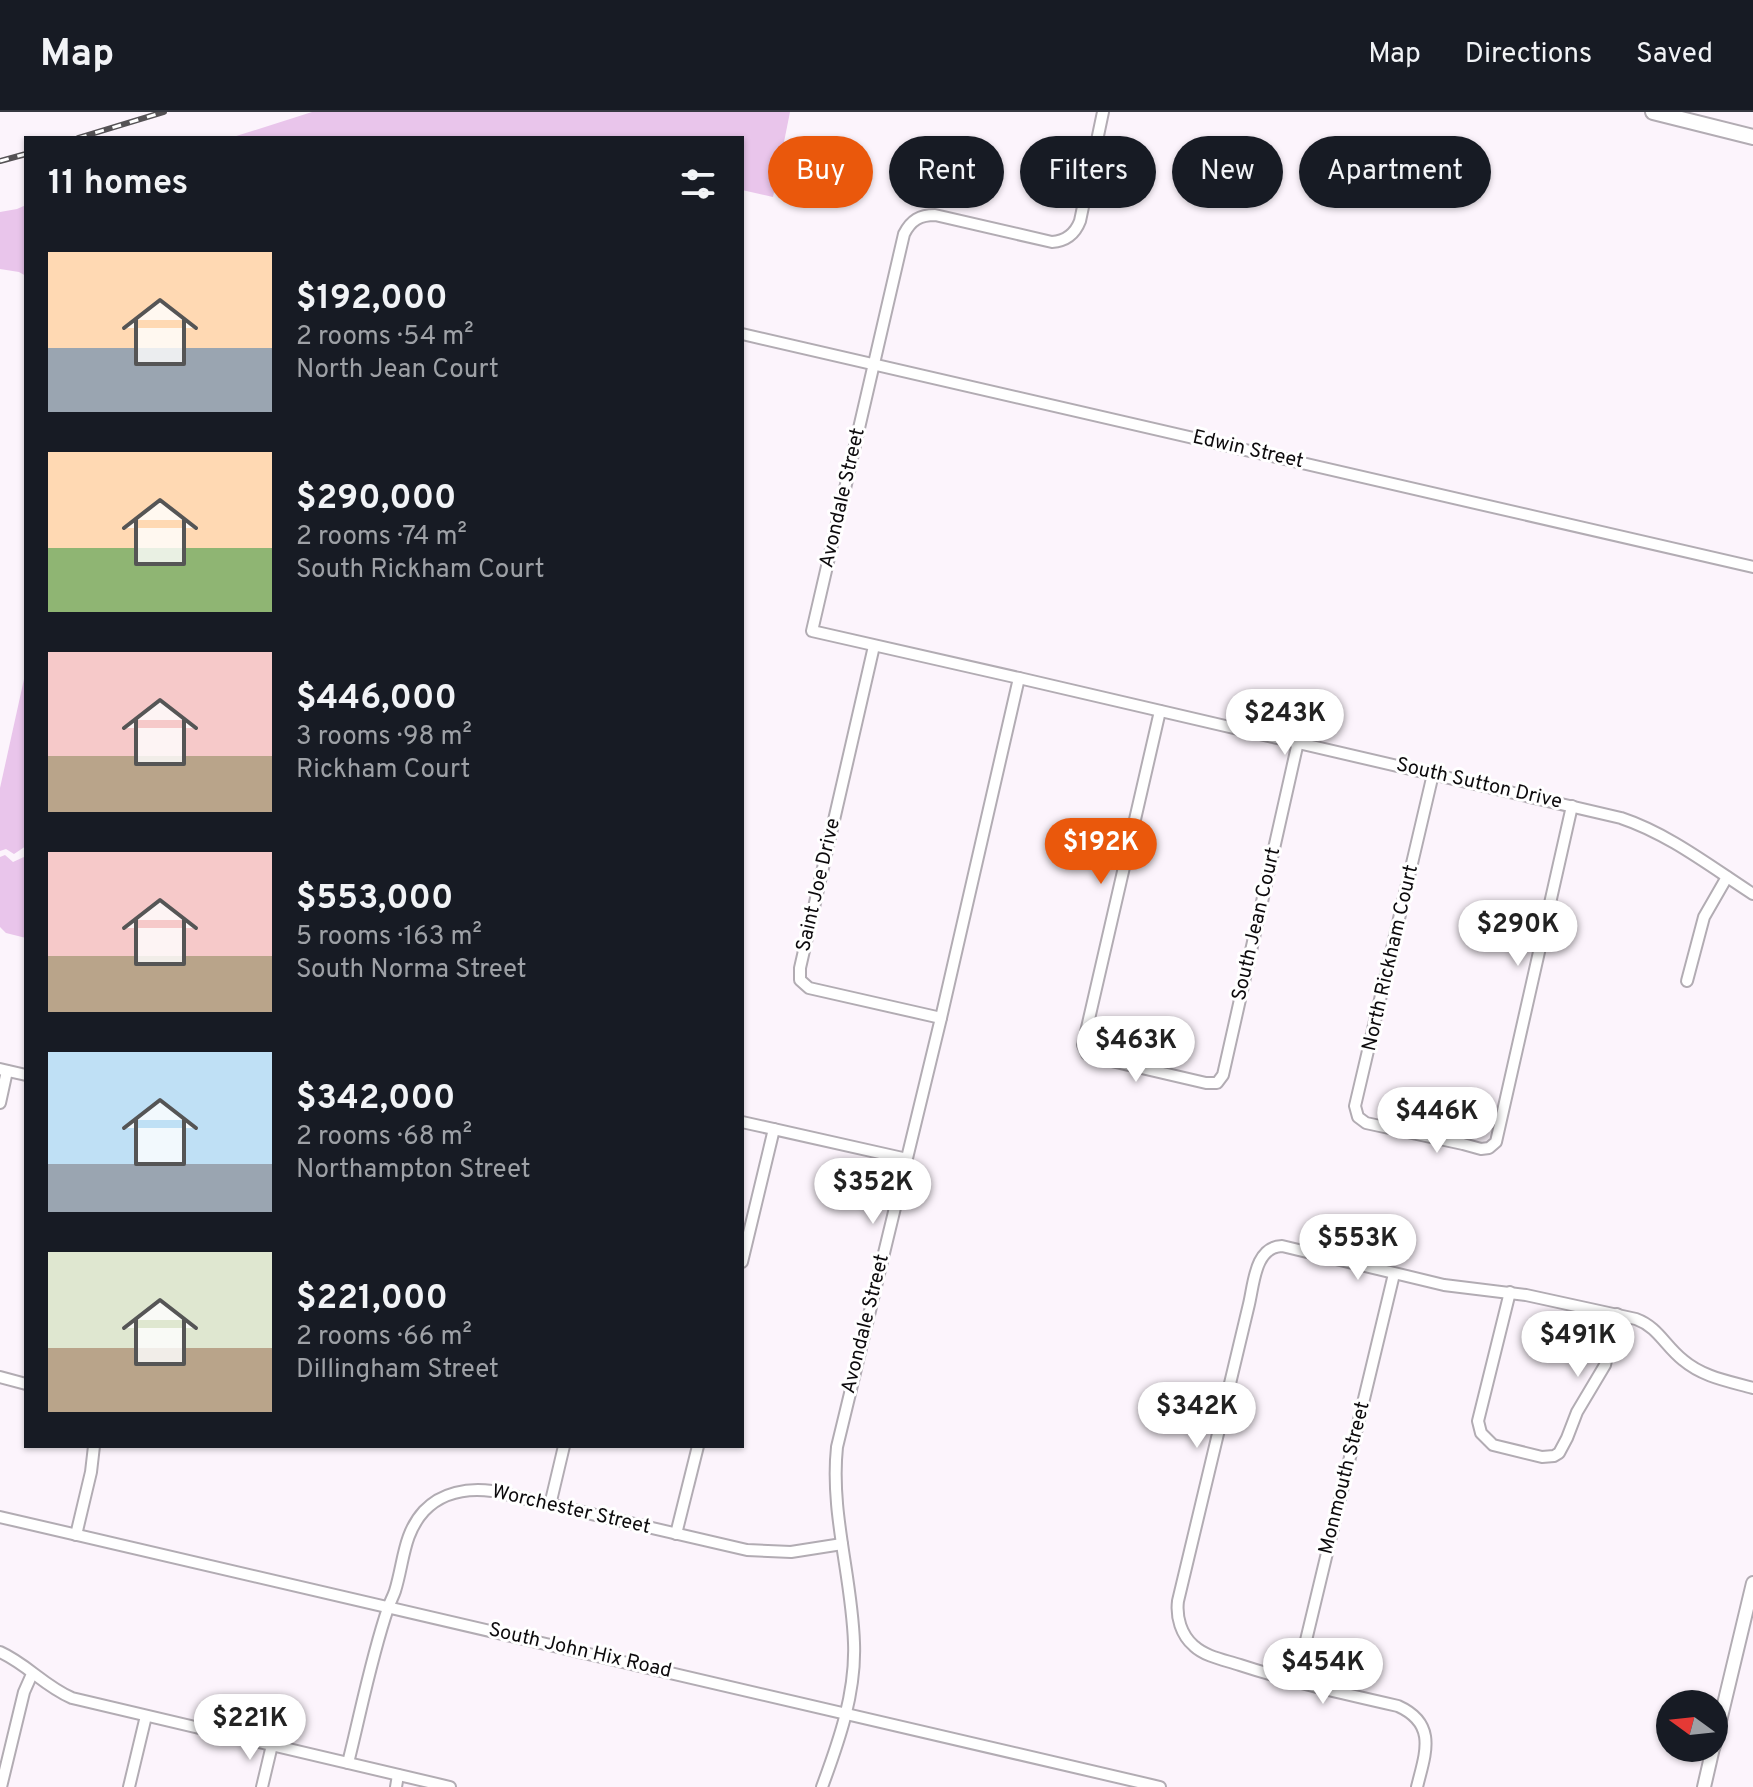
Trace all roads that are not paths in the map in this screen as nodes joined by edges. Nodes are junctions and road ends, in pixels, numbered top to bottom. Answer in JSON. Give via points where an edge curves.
{"nodes":[{"id":1,"x":1103,"y":112,"type":"edge"},
{"id":2,"x":1653,"y":112,"type":"edge"},
{"id":3,"x":1753,"y":137,"type":"edge"},
{"id":4,"x":744,"y":334,"type":"edge"},
{"id":5,"x":874,"y":364,"type":"junction"},
{"id":6,"x":1753,"y":567,"type":"edge"},
{"id":7,"x":812,"y":631,"type":"joint"},
{"id":8,"x":874,"y":646,"type":"junction"},
{"id":9,"x":1019,"y":678,"type":"junction"},
{"id":10,"x":1160,"y":711,"type":"junction"},
{"id":11,"x":1298,"y":742,"type":"junction"},
{"id":12,"x":1433,"y":774,"type":"junction"},
{"id":13,"x":1572,"y":806,"type":"junction"},
{"id":14,"x":1727,"y":877,"type":"junction"},
{"id":15,"x":1753,"y":894,"type":"edge"},
{"id":16,"x":1687,"y":981,"type":"dead end"},
{"id":17,"x":941,"y":1018,"type":"junction"},
{"id":18,"x":4,"y":1070,"type":"edge"},
{"id":19,"x":24,"y":1075,"type":"edge"},
{"id":20,"x":0,"y":1103,"type":"edge"},
{"id":21,"x":744,"y":1122,"type":"edge"},
{"id":22,"x":774,"y":1129,"type":"junction"},
{"id":23,"x":907,"y":1159,"type":"junction"},
{"id":24,"x":744,"y":1254,"type":"edge"},
{"id":25,"x":1394,"y":1274,"type":"junction"},
{"id":26,"x":1510,"y":1292,"type":"junction"},
{"id":27,"x":1617,"y":1314,"type":"junction"},
{"id":28,"x":0,"y":1377,"type":"edge"},
{"id":29,"x":24,"y":1383,"type":"edge"},
{"id":30,"x":1753,"y":1388,"type":"edge"},
{"id":31,"x":94,"y":1448,"type":"edge"},
{"id":32,"x":564,"y":1448,"type":"edge"},
{"id":33,"x":698,"y":1448,"type":"edge"},
{"id":34,"x":550,"y":1505,"type":"junction"},
{"id":35,"x":0,"y":1517,"type":"edge"},
{"id":36,"x":676,"y":1534,"type":"junction"},
{"id":37,"x":76,"y":1535,"type":"junction"},
{"id":38,"x":842,"y":1544,"type":"junction"},
{"id":39,"x":1753,"y":1583,"type":"edge"},
{"id":40,"x":388,"y":1606,"type":"junction"},
{"id":41,"x":0,"y":1652,"type":"edge"},
{"id":42,"x":32,"y":1674,"type":"junction"},
{"id":43,"x":1296,"y":1682,"type":"junction"},
{"id":44,"x":1728,"y":1690,"type":"edge"},
{"id":45,"x":846,"y":1713,"type":"junction"},
{"id":46,"x":146,"y":1716,"type":"junction"},
{"id":47,"x":272,"y":1745,"type":"junction"},
{"id":48,"x":1710,"y":1762,"type":"edge"},
{"id":49,"x":348,"y":1763,"type":"junction"},
{"id":50,"x":398,"y":1775,"type":"junction"},
{"id":51,"x":1,"y":1785,"type":"edge"},
{"id":52,"x":129,"y":1787,"type":"edge"},
{"id":53,"x":262,"y":1787,"type":"edge"},
{"id":54,"x":396,"y":1787,"type":"edge"},
{"id":55,"x":450,"y":1787,"type":"edge"},
{"id":56,"x":822,"y":1787,"type":"edge"},
{"id":57,"x":1160,"y":1787,"type":"edge"},
{"id":58,"x":1417,"y":1787,"type":"edge"},
{"id":59,"x":1704,"y":1787,"type":"edge"}],
"edges":[{"from":1,"to":5,"type":"street","name":"Avondale Street","via":[[1080,221],[1070,237],[1052,242],[935,215],[922,216],[908,227]]},
{"from":2,"to":3,"type":"main road"},
{"from":4,"to":5,"type":"street","name":"Edwin Street"},
{"from":5,"to":6,"type":"street","name":"Edwin Street"},
{"from":5,"to":7,"type":"street","name":"Avondale Street"},
{"from":7,"to":8,"type":"street","name":"South Sutton Drive"},
{"from":8,"to":9,"type":"street","name":"South Sutton Drive"},
{"from":8,"to":17,"type":"street","name":"Saint Joe Drive","via":[[800,980],[809,988]]},
{"from":9,"to":10,"type":"street","name":"South Sutton Drive"},
{"from":9,"to":17,"type":"street","name":"Avondale Street"},
{"from":10,"to":11,"type":"street","name":"South Sutton Drive"},
{"from":10,"to":11,"type":"street","name":"South Jean Court","via":[[1083,1045],[1087,1054],[1197,1081],[1217,1083],[1223,1075]]},
{"from":11,"to":12,"type":"street","name":"South Sutton Drive"},
{"from":12,"to":13,"type":"street","name":"South Sutton Drive"},
{"from":12,"to":13,"type":"street","name":"North Rickham Court","via":[[1355,1106],[1362,1121],[1481,1149],[1496,1142]]},
{"from":13,"to":14,"type":"street","name":"South Sutton Drive","via":[[1638,824]]},
{"from":14,"to":15,"type":"street","name":"South Sutton Drive"},
{"from":14,"to":16,"type":"street","via":[[1704,917]]},
{"from":17,"to":23,"type":"street","name":"Avondale Street"},
{"from":18,"to":19,"type":"street"},
{"from":18,"to":20,"type":"street"},
{"from":21,"to":22,"type":"street"},
{"from":22,"to":23,"type":"street"},
{"from":22,"to":24,"type":"street"},
{"from":23,"to":38,"type":"street","name":"Avondale Street","via":[[837,1447],[835,1487]]},
{"from":25,"to":26,"type":"street"},
{"from":25,"to":43,"type":"street","name":"Monmouth Street"},
{"from":25,"to":43,"type":"street","via":[[1282,1246],[1273,1247],[1259,1263],[1178,1618],[1197,1648]]},
{"from":26,"to":27,"type":"street"},
{"from":26,"to":27,"type":"street","via":[[1479,1427],[1493,1445],[1542,1457],[1562,1450],[1605,1365]]},
{"from":27,"to":30,"type":"street","via":[[1652,1327],[1693,1368]]},
{"from":28,"to":29,"type":"street"},
{"from":31,"to":37,"type":"street"},
{"from":32,"to":34,"type":"street"},
{"from":33,"to":36,"type":"street"},
{"from":34,"to":36,"type":"street","name":"Worchester Street"},
{"from":34,"to":40,"type":"street","name":"Worchester Street","via":[[479,1489],[454,1493],[431,1505],[408,1536]]},
{"from":35,"to":37,"type":"street","name":"South John Hix Road"},
{"from":36,"to":38,"type":"street","name":"Worchester Street","via":[[761,1551]]},
{"from":37,"to":40,"type":"street","name":"South John Hix Road"},
{"from":38,"to":45,"type":"street","name":"Avondale Street","via":[[854,1644]]},
{"from":39,"to":44,"type":"street"},
{"from":40,"to":45,"type":"street","name":"South John Hix Road"},
{"from":40,"to":49,"type":"street","name":"Worchester Street"},
{"from":41,"to":42,"type":"street"},
{"from":42,"to":46,"type":"street","via":[[72,1698]]},
{"from":42,"to":51,"type":"street"},
{"from":43,"to":58,"type":"street","via":[[1411,1712],[1427,1743]]},
{"from":45,"to":56,"type":"street","name":"Avondale Street"},
{"from":45,"to":57,"type":"street","name":"South John Hix Road"},
{"from":46,"to":47,"type":"street"},
{"from":46,"to":52,"type":"street"},
{"from":47,"to":49,"type":"street"},
{"from":47,"to":53,"type":"street"},
{"from":48,"to":59,"type":"street"},
{"from":49,"to":50,"type":"street"},
{"from":50,"to":54,"type":"street"},
{"from":50,"to":55,"type":"street"}]}
